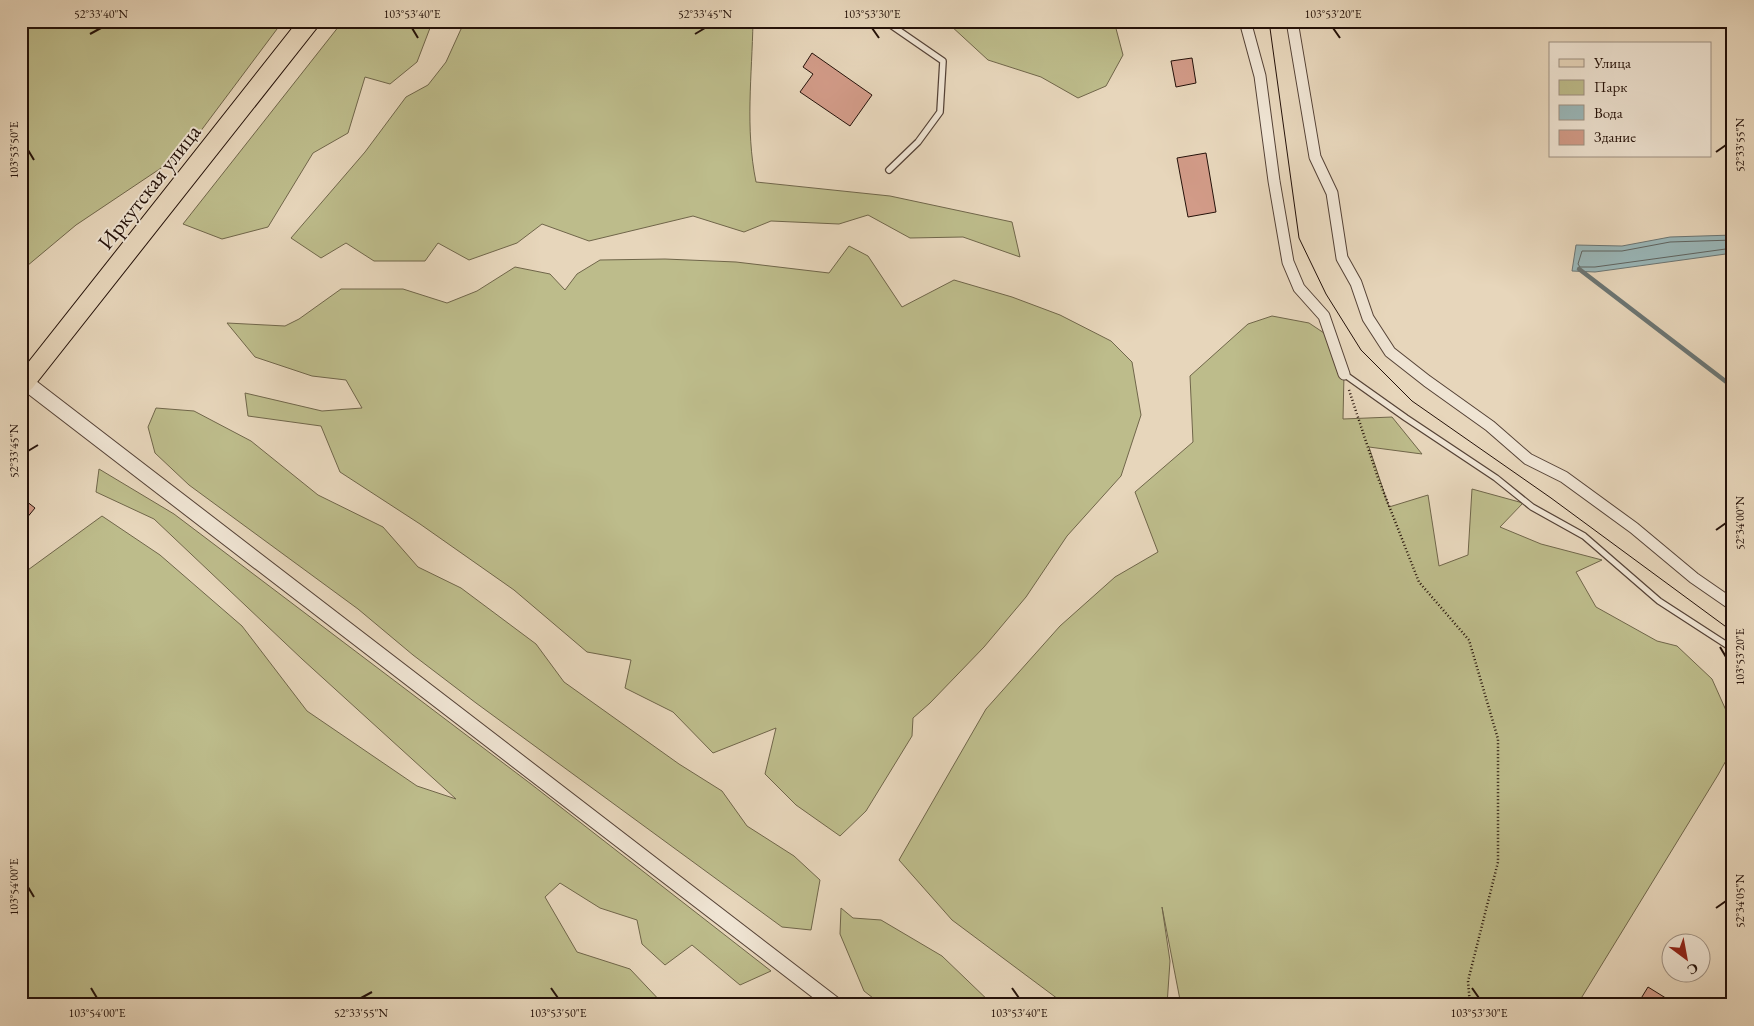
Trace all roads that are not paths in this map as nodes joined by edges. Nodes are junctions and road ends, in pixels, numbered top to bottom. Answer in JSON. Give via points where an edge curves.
{"nodes":[{"id":1,"x":310,"y":21,"type":"edge"},
{"id":2,"x":885,"y":21,"type":"edge"},
{"id":3,"x":1245,"y":21,"type":"edge"},
{"id":4,"x":1292,"y":21,"type":"edge"},
{"id":5,"x":890,"y":170,"type":"dead end"},
{"id":6,"x":1344,"y":374,"type":"joint"},
{"id":7,"x":23,"y":380,"type":"edge"},
{"id":8,"x":1733,"y":605,"type":"edge"},
{"id":9,"x":1733,"y":649,"type":"edge"},
{"id":10,"x":836,"y":1005,"type":"edge"}],
"edges":[{"from":1,"to":7,"type":"main road","name":"Иркутская улица"},
{"from":2,"to":5,"type":"lane","via":[[944,60],[940,112],[918,142]]},
{"from":3,"to":6,"type":"street","via":[[1260,76],[1288,262],[1299,288],[1324,316]]},
{"from":4,"to":8,"type":"street","via":[[1315,158],[1332,193],[1342,258],[1356,283],[1368,318],[1390,352],[1490,426],[1528,459],[1564,476]]},
{"from":6,"to":9,"type":"lane","via":[[1496,478],[1532,507],[1584,536],[1659,601]]},
{"from":7,"to":10,"type":"street"}]}
